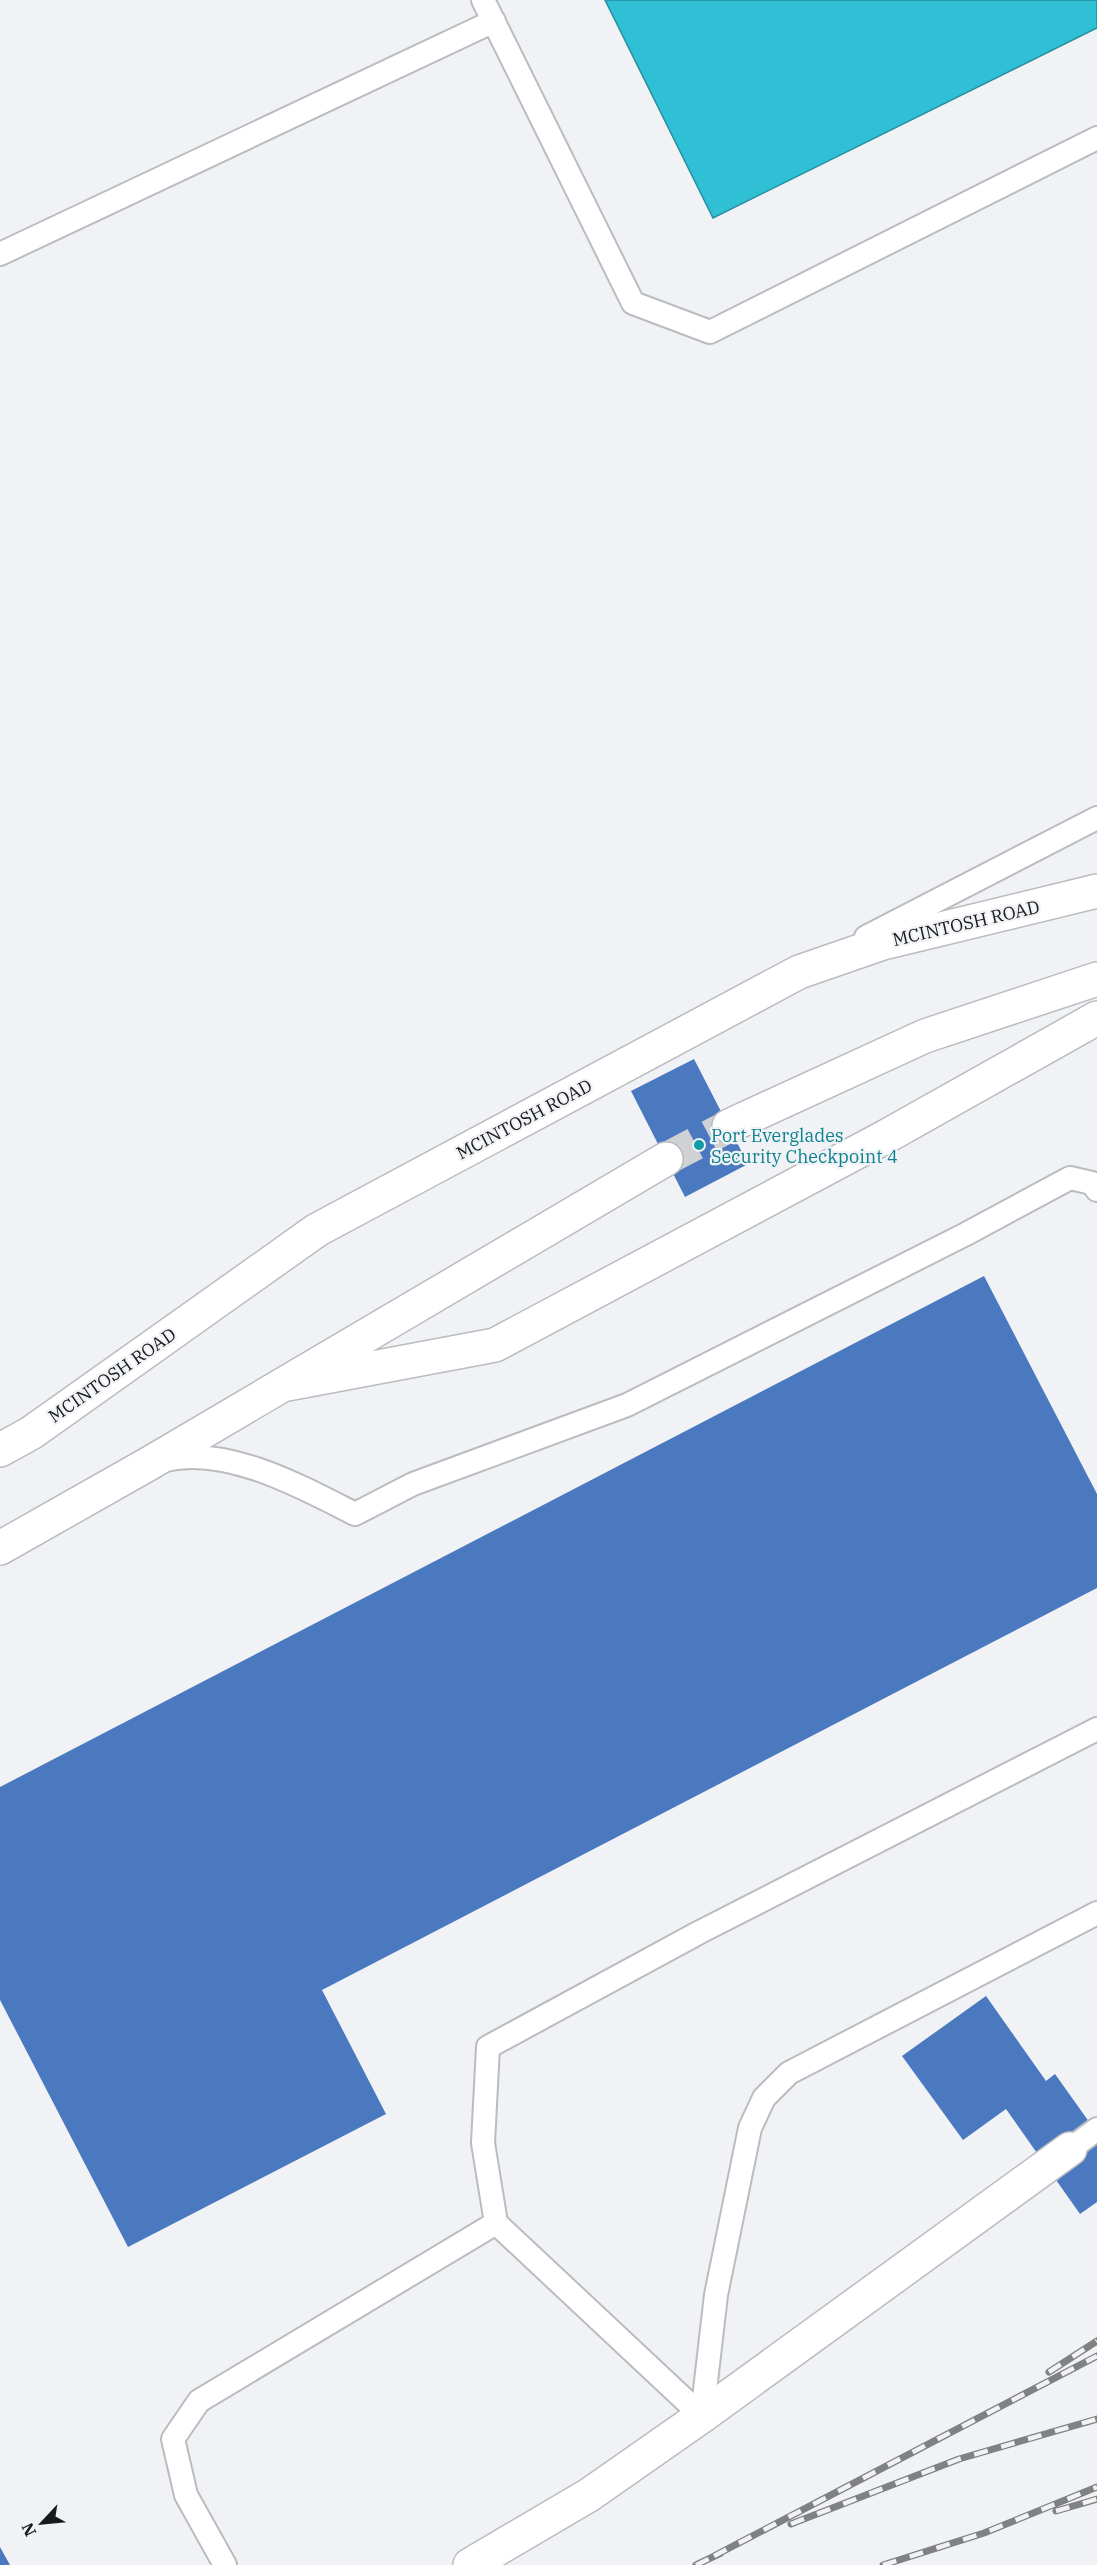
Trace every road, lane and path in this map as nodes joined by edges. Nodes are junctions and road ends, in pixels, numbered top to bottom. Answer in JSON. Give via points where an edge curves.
{"nodes":[{"id":1,"x":483,"y":0,"type":"edge"},
{"id":2,"x":494,"y":21,"type":"junction"},
{"id":3,"x":1097,"y":138,"type":"edge"},
{"id":4,"x":0,"y":254,"type":"edge"},
{"id":5,"x":1097,"y":818,"type":"edge"},
{"id":6,"x":1097,"y":891,"type":"edge"},
{"id":7,"x":799,"y":972,"type":"junction"},
{"id":8,"x":1097,"y":979,"type":"edge"},
{"id":9,"x":1097,"y":1018,"type":"edge"},
{"id":10,"x":729,"y":1126,"type":"tunnel mouth"},
{"id":11,"x":666,"y":1159,"type":"tunnel mouth"},
{"id":12,"x":1097,"y":1190,"type":"edge"},
{"id":13,"x":282,"y":1386,"type":"junction"},
{"id":14,"x":0,"y":1450,"type":"edge"},
{"id":15,"x":150,"y":1463,"type":"junction"},
{"id":16,"x":0,"y":1548,"type":"edge"},
{"id":17,"x":1097,"y":1729,"type":"edge"},
{"id":18,"x":1097,"y":1913,"type":"edge"},
{"id":19,"x":1097,"y":2129,"type":"edge"},
{"id":20,"x":1070,"y":2149,"type":"joint"},
{"id":21,"x":496,"y":2223,"type":"junction"},
{"id":22,"x":702,"y":2416,"type":"junction"},
{"id":23,"x":225,"y":2565,"type":"edge"},
{"id":24,"x":470,"y":2565,"type":"edge"}],
"edges":[{"from":1,"to":2,"type":"lane"},
{"from":2,"to":3,"type":"lane","via":[[633,303],[710,332]]},
{"from":2,"to":4,"type":"lane"},
{"from":5,"to":7,"type":"lane"},
{"from":6,"to":7,"type":"street","name":"MCINTOSH ROAD","via":[[884,942]]},
{"from":7,"to":14,"type":"street","name":"MCINTOSH ROAD","via":[[316,1230],[31,1433]]},
{"from":8,"to":10,"type":"street","via":[[925,1036]]},
{"from":9,"to":13,"type":"street","via":[[876,1142],[495,1345]]},
{"from":11,"to":13,"type":"street"},
{"from":12,"to":15,"type":"lane","via":[[1092,1183],[1070,1179],[627,1405],[413,1484],[355,1514],[282,1477],[234,1464],[185,1455]]},
{"from":13,"to":15,"type":"street"},
{"from":15,"to":16,"type":"street"},
{"from":17,"to":21,"type":"lane","via":[[699,1932],[488,2047],[483,2143]]},
{"from":18,"to":22,"type":"lane","via":[[789,2073],[764,2098],[750,2128],[718,2284]]},
{"from":19,"to":20,"type":"lane"},
{"from":20,"to":22,"type":"street"},
{"from":21,"to":22,"type":"lane"},
{"from":21,"to":23,"type":"lane","via":[[199,2401],[173,2439],[186,2495]]},
{"from":22,"to":24,"type":"street","via":[[589,2495]]}]}
